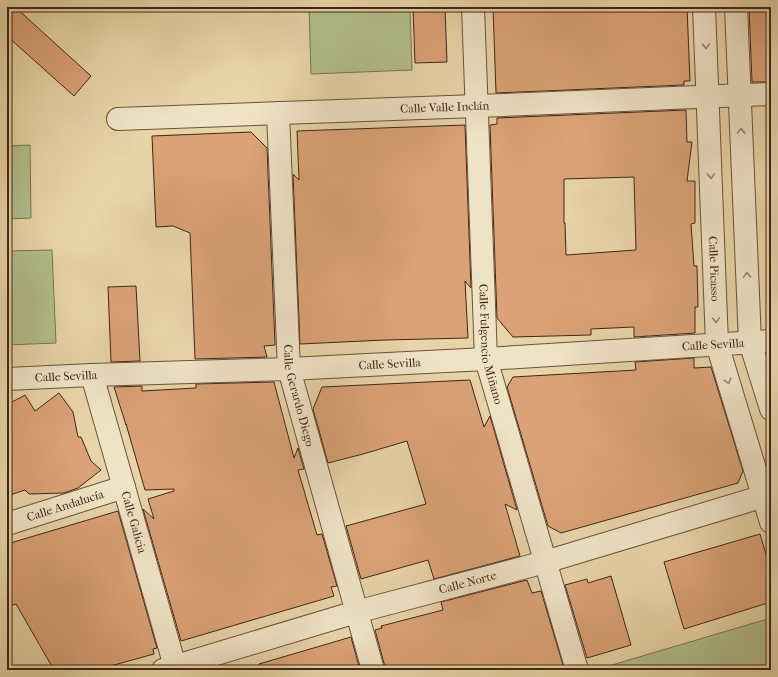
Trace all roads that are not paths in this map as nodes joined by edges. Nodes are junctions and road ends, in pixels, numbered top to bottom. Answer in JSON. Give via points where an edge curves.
{"nodes":[{"id":1,"x":473,"y":7,"type":"edge"},
{"id":2,"x":704,"y":7,"type":"edge"},
{"id":3,"x":736,"y":7,"type":"edge"},
{"id":4,"x":771,"y":94,"type":"edge"},
{"id":5,"x":740,"y":95,"type":"junction"},
{"id":6,"x":708,"y":96,"type":"junction"},
{"id":7,"x":477,"y":106,"type":"junction"},
{"id":8,"x":278,"y":113,"type":"junction"},
{"id":9,"x":118,"y":119,"type":"dead end"},
{"id":10,"x":771,"y":341,"type":"edge"},
{"id":11,"x":750,"y":342,"type":"junction"},
{"id":12,"x":717,"y":344,"type":"junction"},
{"id":13,"x":486,"y":359,"type":"junction"},
{"id":14,"x":289,"y":368,"type":"junction"},
{"id":15,"x":92,"y":375,"type":"junction"},
{"id":16,"x":7,"y":379,"type":"edge"},
{"id":17,"x":771,"y":409,"type":"edge"},
{"id":18,"x":124,"y":488,"type":"junction"},
{"id":19,"x":767,"y":495,"type":"edge"},
{"id":20,"x":771,"y":522,"type":"edge"},
{"id":21,"x":7,"y":524,"type":"edge"},
{"id":22,"x":545,"y":562,"type":"junction"},
{"id":23,"x":356,"y":612,"type":"junction"},
{"id":24,"x":172,"y":669,"type":"edge"},
{"id":25,"x":373,"y":670,"type":"edge"},
{"id":26,"x":577,"y":670,"type":"edge"}],
"edges":[{"from":1,"to":7,"type":"street","name":"Calle Fulgencio Miñano"},
{"from":2,"to":6,"type":"street","name":"Calle Picasso","one_way":true},
{"from":3,"to":5,"type":"street"},
{"from":4,"to":5,"type":"street","name":"Calle Valle Inclán"},
{"from":5,"to":6,"type":"street","name":"Calle Valle Inclán"},
{"from":11,"to":5,"type":"street","one_way":true},
{"from":6,"to":7,"type":"street","name":"Calle Valle Inclán"},
{"from":6,"to":12,"type":"street","name":"Calle Picasso","one_way":true},
{"from":7,"to":8,"type":"street","name":"Calle Valle Inclán"},
{"from":7,"to":13,"type":"street","name":"Calle Fulgencio Miñano"},
{"from":8,"to":9,"type":"street","name":"Calle Valle Inclán"},
{"from":8,"to":14,"type":"street","name":"Calle Gerardo Diego"},
{"from":10,"to":11,"type":"street","name":"Calle Sevilla"},
{"from":11,"to":12,"type":"street","name":"Calle Sevilla"},
{"from":11,"to":17,"type":"street"},
{"from":12,"to":13,"type":"street","name":"Calle Sevilla"},
{"from":12,"to":19,"type":"street","name":"Calle Picasso","one_way":true},
{"from":13,"to":14,"type":"street","name":"Calle Sevilla"},
{"from":13,"to":22,"type":"street","name":"Calle Fulgencio Miñano"},
{"from":14,"to":15,"type":"street","name":"Calle Sevilla"},
{"from":14,"to":23,"type":"street","name":"Calle Gerardo Diego"},
{"from":15,"to":16,"type":"street","name":"Calle Sevilla"},
{"from":15,"to":18,"type":"street","name":"Calle Galicia"},
{"from":18,"to":21,"type":"street","name":"Calle Andalucía"},
{"from":18,"to":24,"type":"street","name":"Calle Galicia"},
{"from":19,"to":20,"type":"street","name":"Calle Picasso"},
{"from":19,"to":22,"type":"street","name":"Calle Norte"},
{"from":22,"to":23,"type":"street","name":"Calle Norte"},
{"from":22,"to":26,"type":"street","name":"Calle Fulgencio Miñano"},
{"from":23,"to":24,"type":"street","name":"Calle Norte"},
{"from":23,"to":25,"type":"street","name":"Calle Gerardo Diego"}]}
